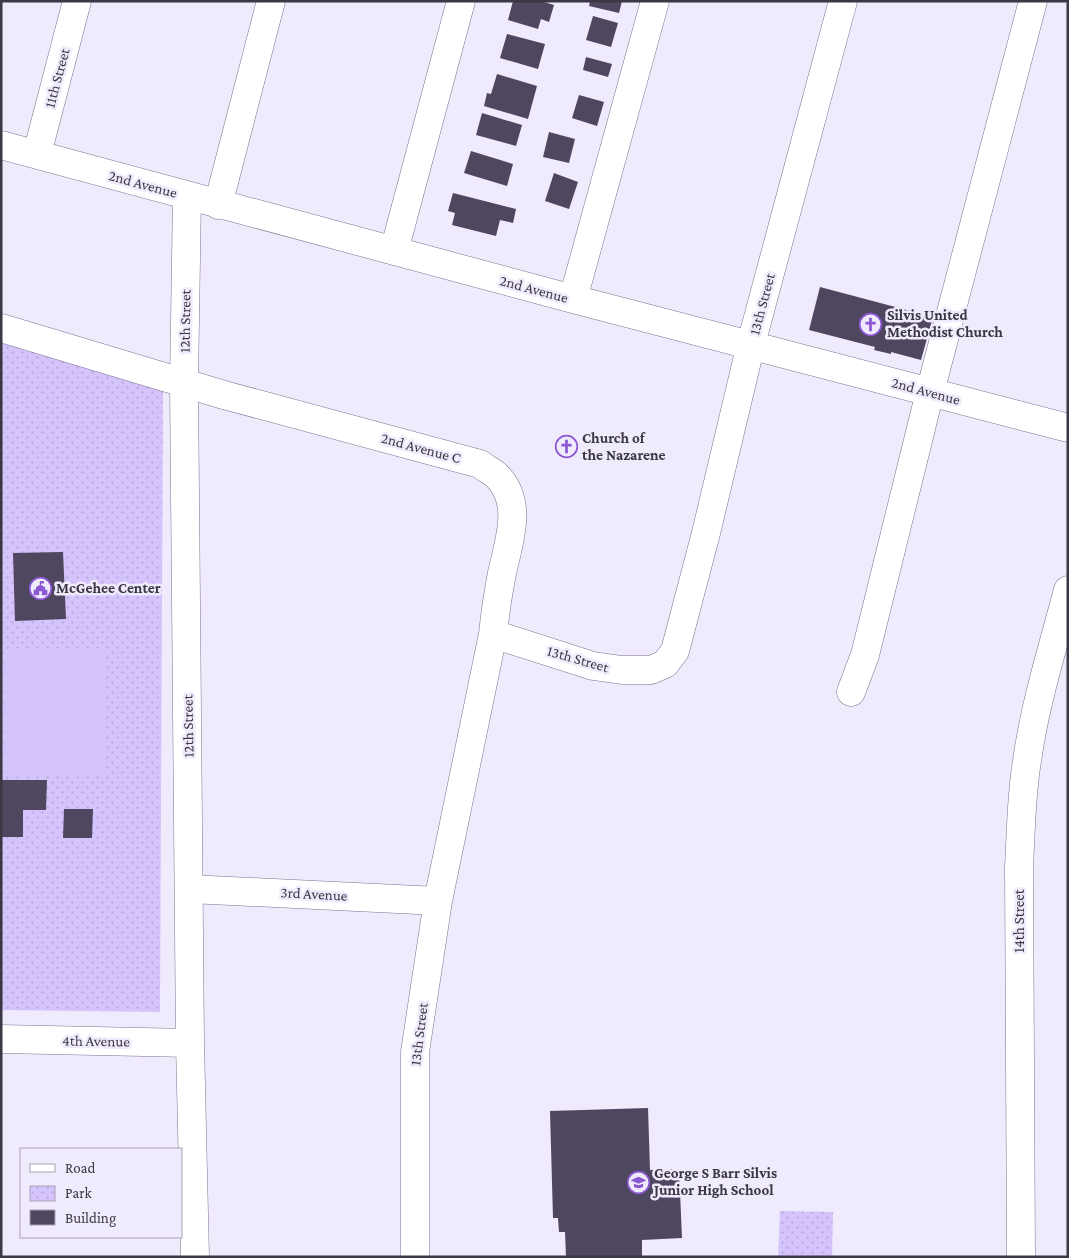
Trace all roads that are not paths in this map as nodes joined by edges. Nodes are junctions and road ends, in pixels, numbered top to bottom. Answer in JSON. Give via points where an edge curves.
{"nodes":[{"id":1,"x":77,"y":1,"type":"edge"},
{"id":2,"x":271,"y":1,"type":"edge"},
{"id":3,"x":461,"y":1,"type":"edge"},
{"id":4,"x":655,"y":1,"type":"edge"},
{"id":5,"x":843,"y":1,"type":"edge"},
{"id":6,"x":1033,"y":1,"type":"edge"},
{"id":7,"x":1,"y":145,"type":"edge"},
{"id":8,"x":37,"y":154,"type":"junction"},
{"id":9,"x":187,"y":196,"type":"junction"},
{"id":10,"x":218,"y":204,"type":"junction"},
{"id":11,"x":394,"y":250,"type":"junction"},
{"id":12,"x":573,"y":299,"type":"junction"},
{"id":13,"x":1,"y":328,"type":"edge"},
{"id":14,"x":751,"y":344,"type":"junction"},
{"id":15,"x":184,"y":383,"type":"junction"},
{"id":16,"x":930,"y":392,"type":"junction"},
{"id":17,"x":1068,"y":428,"type":"edge"},
{"id":18,"x":1068,"y":590,"type":"edge"},
{"id":19,"x":493,"y":634,"type":"junction"},
{"id":20,"x":851,"y":692,"type":"dead end"},
{"id":21,"x":190,"y":889,"type":"junction"},
{"id":22,"x":438,"y":901,"type":"junction"},
{"id":23,"x":1,"y":1039,"type":"edge"},
{"id":24,"x":190,"y":1043,"type":"junction"},
{"id":25,"x":195,"y":1257,"type":"edge"},
{"id":26,"x":415,"y":1257,"type":"edge"},
{"id":27,"x":1021,"y":1257,"type":"edge"}],
"edges":[{"from":1,"to":8,"type":"street","name":"11th Street"},
{"from":2,"to":10,"type":"street"},
{"from":3,"to":11,"type":"street"},
{"from":4,"to":12,"type":"street"},
{"from":5,"to":14,"type":"street","name":"13th Street"},
{"from":6,"to":16,"type":"street"},
{"from":7,"to":8,"type":"street","name":"2nd Avenue"},
{"from":8,"to":9,"type":"street","name":"2nd Avenue"},
{"from":9,"to":10,"type":"street","name":"2nd Avenue"},
{"from":9,"to":15,"type":"street","name":"12th Street"},
{"from":10,"to":11,"type":"street","name":"2nd Avenue"},
{"from":11,"to":12,"type":"street","name":"2nd Avenue"},
{"from":12,"to":14,"type":"street","name":"2nd Avenue"},
{"from":13,"to":15,"type":"street","name":"2nd Avenue C"},
{"from":14,"to":16,"type":"street","name":"2nd Avenue"},
{"from":14,"to":19,"type":"street","name":"13th Street","via":[[706,533],[674,651],[665,664],[637,671],[593,666]]},
{"from":15,"to":19,"type":"street","name":"2nd Avenue C","via":[[480,464],[496,475],[512,504],[513,523],[496,599]]},
{"from":15,"to":21,"type":"street","name":"12th Street"},
{"from":16,"to":17,"type":"street","name":"2nd Avenue"},
{"from":16,"to":20,"type":"street","via":[[865,655]]},
{"from":18,"to":27,"type":"street","name":"14th Street","via":[[1037,705],[1022,807],[1019,868]]},
{"from":19,"to":22,"type":"street","name":"13th Street"},
{"from":21,"to":22,"type":"street","name":"3rd Avenue"},
{"from":21,"to":24,"type":"street","name":"12th Street"},
{"from":22,"to":26,"type":"street","name":"13th Street","via":[[415,1052]]},
{"from":23,"to":24,"type":"street","name":"4th Avenue"},
{"from":24,"to":25,"type":"street","name":"12th Street"}]}
